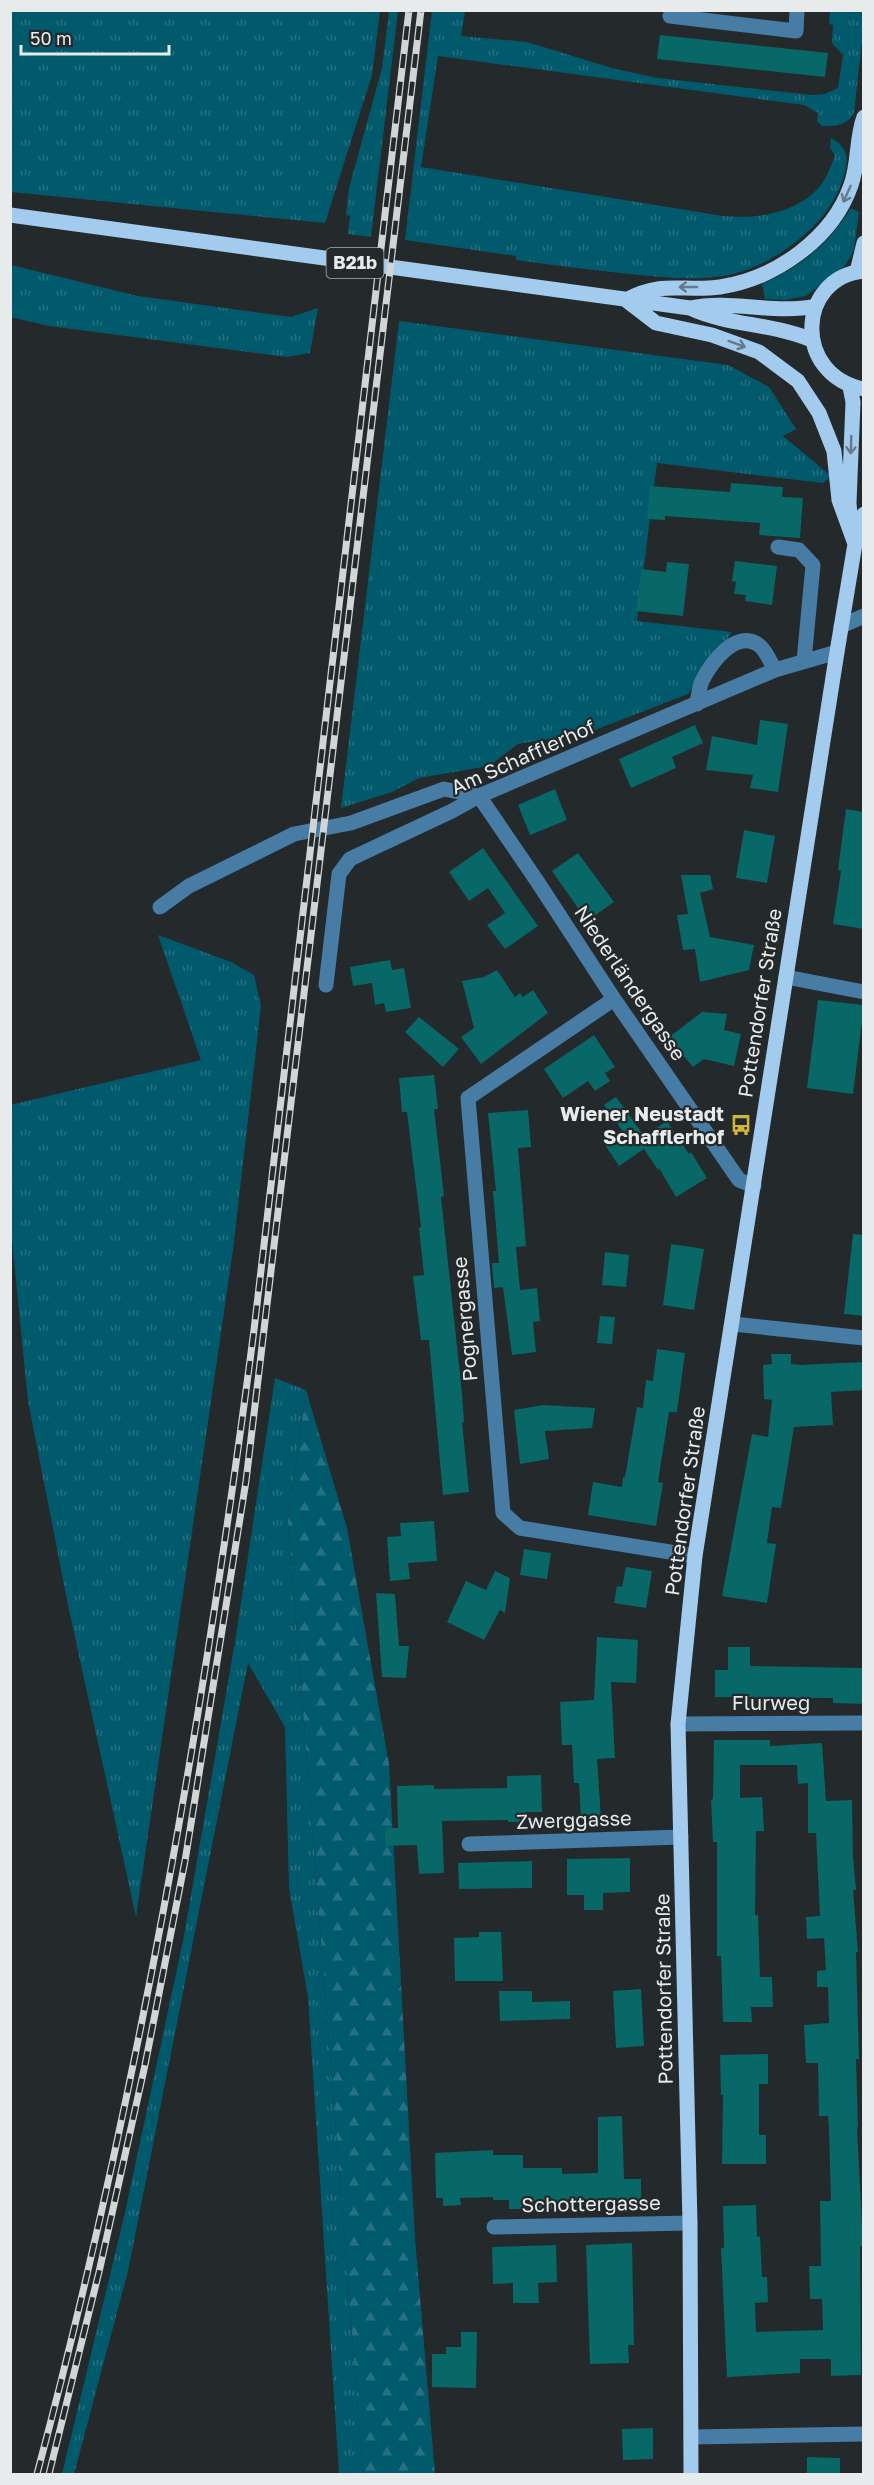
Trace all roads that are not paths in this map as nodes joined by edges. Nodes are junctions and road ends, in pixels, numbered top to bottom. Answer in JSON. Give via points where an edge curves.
{"nodes":[{"id":1,"x":797,"y":10,"type":"edge"},
{"id":2,"x":670,"y":16,"type":"dead end"},
{"id":3,"x":864,"y":117,"type":"edge"},
{"id":4,"x":10,"y":215,"type":"edge"},
{"id":5,"x":864,"y":243,"type":"edge"},
{"id":6,"x":860,"y":272,"type":"edge"},
{"id":7,"x":626,"y":300,"type":"junction"},
{"id":8,"x":816,"y":306,"type":"junction"},
{"id":9,"x":690,"y":308,"type":"junction"},
{"id":10,"x":812,"y":340,"type":"junction"},
{"id":11,"x":857,"y":388,"type":"edge"},
{"id":12,"x":864,"y":514,"type":"edge"},
{"id":13,"x":855,"y":544,"type":"junction"},
{"id":14,"x":778,"y":547,"type":"dead end"},
{"id":15,"x":864,"y":616,"type":"edge"},
{"id":16,"x":841,"y":626,"type":"junction"},
{"id":17,"x":837,"y":652,"type":"junction"},
{"id":18,"x":804,"y":661,"type":"junction"},
{"id":19,"x":775,"y":670,"type":"junction"},
{"id":20,"x":697,"y":704,"type":"junction"},
{"id":21,"x":478,"y":796,"type":"junction"},
{"id":22,"x":160,"y":907,"type":"dead end"},
{"id":23,"x":786,"y":976,"type":"junction"},
{"id":24,"x":326,"y":985,"type":"dead end"},
{"id":25,"x":864,"y":992,"type":"edge"},
{"id":26,"x":614,"y":999,"type":"junction"},
{"id":27,"x":754,"y":1186,"type":"junction"},
{"id":28,"x":733,"y":1324,"type":"junction"},
{"id":29,"x":864,"y":1338,"type":"edge"},
{"id":30,"x":695,"y":1557,"type":"junction"},
{"id":31,"x":864,"y":1723,"type":"edge"},
{"id":32,"x":678,"y":1724,"type":"junction"},
{"id":33,"x":681,"y":1837,"type":"junction"},
{"id":34,"x":469,"y":1844,"type":"dead end"},
{"id":35,"x":690,"y":2223,"type":"junction"},
{"id":36,"x":494,"y":2227,"type":"dead end"},
{"id":37,"x":864,"y":2434,"type":"edge"},
{"id":38,"x":692,"y":2437,"type":"junction"},
{"id":39,"x":690,"y":2475,"type":"edge"}],
"edges":[{"from":1,"to":2,"type":"street","via":[[796,31]]},
{"from":3,"to":7,"type":"main road","one_way":true,"via":[[856,166],[844,202],[801,251],[783,264],[739,283],[659,287]]},
{"from":4,"to":7,"type":"main road","number":"B21b"},
{"from":5,"to":6,"type":"main road"},
{"from":6,"to":8,"type":"main road","via":[[840,279]]},
{"from":7,"to":9,"type":"main road","number":"B21b"},
{"from":7,"to":13,"type":"main road","one_way":true,"via":[[657,323],[712,335],[759,352],[798,381],[819,413],[834,451],[839,500]]},
{"from":8,"to":9,"type":"main road","number":"B21b","via":[[800,310],[711,303]]},
{"from":8,"to":10,"type":"main road"},
{"from":9,"to":10,"type":"main road","number":"B21b","via":[[709,317],[790,331]]},
{"from":10,"to":11,"type":"main road","via":[[825,368],[836,379]]},
{"from":11,"to":13,"type":"main road","name":"Pottendorfer Straße","one_way":true,"via":[[853,402],[849,503]]},
{"from":12,"to":13,"type":"main road","name":"Pottendorfer Straße"},
{"from":13,"to":16,"type":"main road","name":"Pottendorfer Straße"},
{"from":14,"to":18,"type":"street","via":[[800,550],[813,565]]},
{"from":15,"to":16,"type":"street"},
{"from":16,"to":17,"type":"main road","name":"Pottendorfer Straße"},
{"from":17,"to":18,"type":"street","name":"Am Schafflerhof"},
{"from":17,"to":23,"type":"main road","name":"Pottendorfer Straße"},
{"from":18,"to":19,"type":"street","name":"Am Schafflerhof"},
{"from":19,"to":20,"type":"street","name":"Am Schafflerhof"},
{"from":19,"to":20,"type":"street","via":[[760,646],[739,641],[723,651],[702,681]]},
{"from":20,"to":21,"type":"street","name":"Am Schafflerhof"},
{"from":21,"to":22,"type":"street","via":[[444,789],[351,823],[294,834],[189,886]]},
{"from":21,"to":24,"type":"street","name":"Am Schafflerhof","via":[[350,859],[339,874]]},
{"from":21,"to":26,"type":"street","name":"Niederländergasse"},
{"from":23,"to":25,"type":"street"},
{"from":23,"to":27,"type":"main road","name":"Pottendorfer Straße"},
{"from":26,"to":27,"type":"street","name":"Niederländergasse","via":[[740,1180]]},
{"from":26,"to":30,"type":"street","name":"Pognergasse","via":[[468,1098],[503,1513],[520,1528]]},
{"from":27,"to":28,"type":"main road","name":"Pottendorfer Straße"},
{"from":28,"to":29,"type":"street"},
{"from":28,"to":30,"type":"main road","name":"Pottendorfer Straße"},
{"from":30,"to":32,"type":"main road","name":"Pottendorfer Straße"},
{"from":31,"to":32,"type":"street","name":"Flurweg"},
{"from":32,"to":33,"type":"main road","name":"Pottendorfer Straße"},
{"from":33,"to":34,"type":"street","name":"Zwerggasse"},
{"from":33,"to":35,"type":"main road","name":"Pottendorfer Straße"},
{"from":35,"to":36,"type":"street","name":"Schottergasse"},
{"from":35,"to":38,"type":"main road","name":"Pottendorfer Straße"},
{"from":37,"to":38,"type":"street"},
{"from":38,"to":39,"type":"main road","name":"Pottendorfer Straße"}]}
